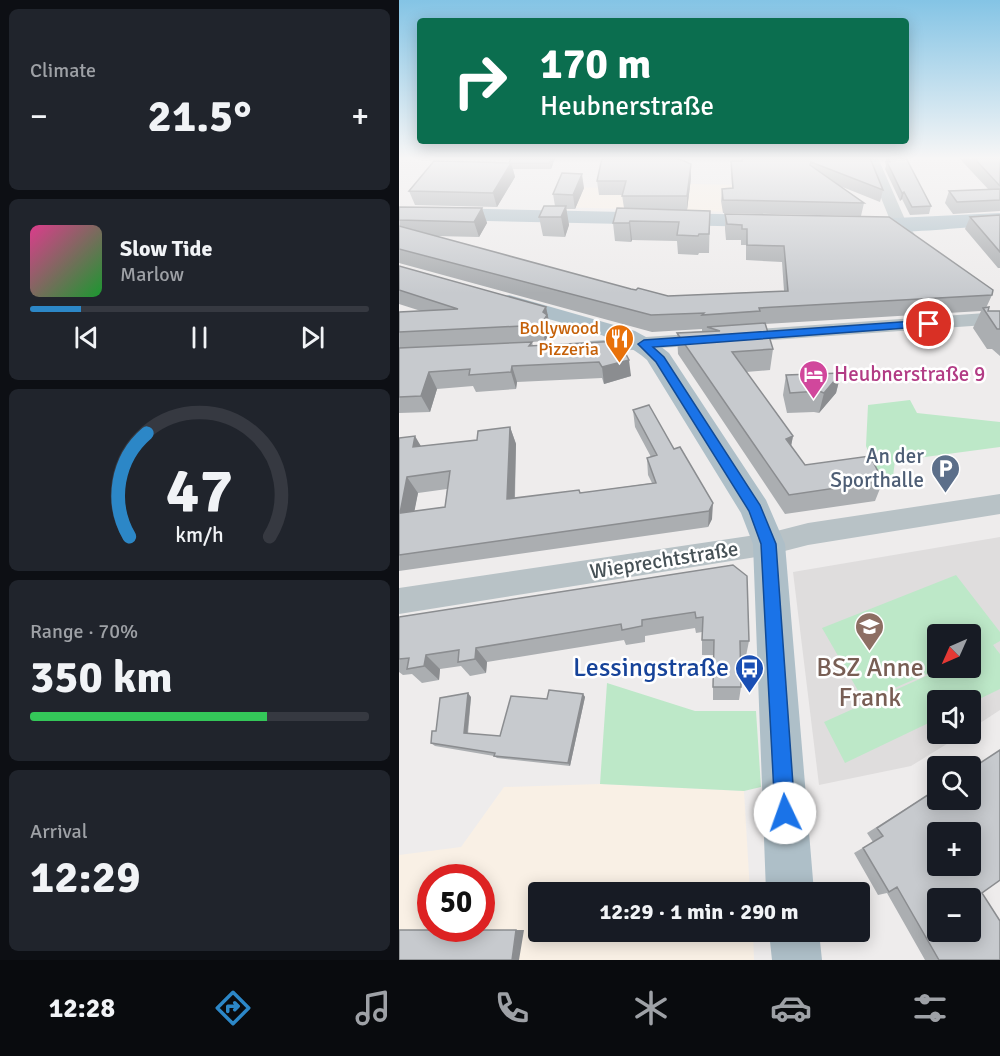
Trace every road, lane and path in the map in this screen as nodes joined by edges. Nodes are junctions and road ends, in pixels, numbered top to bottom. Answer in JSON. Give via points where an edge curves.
{"nodes":[{"id":1,"x":890,"y":203,"type":"edge"},
{"id":2,"x":399,"y":213,"type":"edge"},
{"id":3,"x":1000,"y":219,"type":"edge"},
{"id":4,"x":779,"y":221,"type":"edge"},
{"id":5,"x":845,"y":224,"type":"edge"},
{"id":6,"x":900,"y":225,"type":"junction"},
{"id":7,"x":929,"y":255,"type":"edge"},
{"id":8,"x":487,"y":296,"type":"edge"},
{"id":9,"x":1000,"y":318,"type":"edge"},
{"id":10,"x":644,"y":344,"type":"junction"},
{"id":11,"x":575,"y":348,"type":"edge"},
{"id":12,"x":1000,"y":504,"type":"edge"},
{"id":13,"x":769,"y":544,"type":"junction"},
{"id":14,"x":399,"y":601,"type":"edge"},
{"id":15,"x":789,"y":882,"type":"edge"},
{"id":16,"x":795,"y":942,"type":"edge"},
{"id":17,"x":797,"y":960,"type":"edge"}],
"edges":[{"from":1,"to":6,"type":"street"},
{"from":2,"to":4,"type":"main road"},
{"from":3,"to":6,"type":"main road"},
{"from":5,"to":6,"type":"main road"},
{"from":6,"to":7,"type":"street","via":[[911,242]]},
{"from":8,"to":10,"type":"main road"},
{"from":9,"to":10,"type":"street"},
{"from":10,"to":11,"type":"street"},
{"from":10,"to":13,"type":"main road","via":[[660,359],[755,509]]},
{"from":12,"to":13,"type":"street","name":"Wieprechtstraße","via":[[808,534]]},
{"from":13,"to":14,"type":"street","name":"Wieprechtstraße"},
{"from":13,"to":15,"type":"main road"},
{"from":16,"to":17,"type":"main road"}]}
